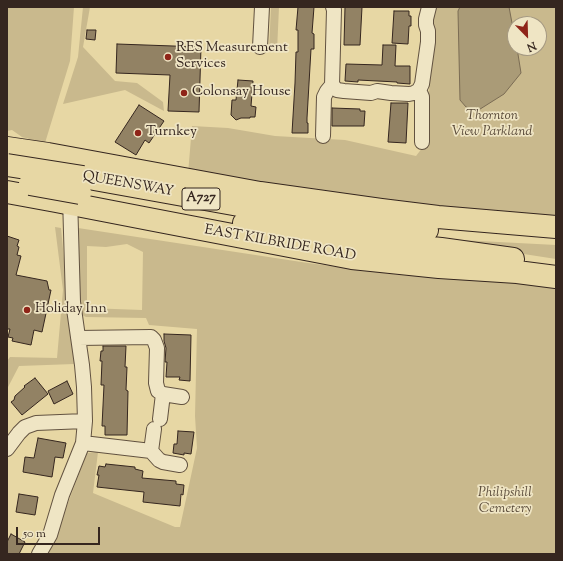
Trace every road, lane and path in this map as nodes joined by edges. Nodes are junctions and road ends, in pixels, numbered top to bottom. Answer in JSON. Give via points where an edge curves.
{"nodes":[{"id":1,"x":262,"y":7,"type":"edge"},
{"id":2,"x":333,"y":7,"type":"edge"},
{"id":3,"x":429,"y":7,"type":"edge"},
{"id":4,"x":260,"y":47,"type":"dead end"},
{"id":5,"x":332,"y":85,"type":"junction"},
{"id":6,"x":419,"y":90,"type":"junction"},
{"id":7,"x":323,"y":136,"type":"dead end"},
{"id":8,"x":422,"y":142,"type":"dead end"},
{"id":9,"x":7,"y":148,"type":"edge"},
{"id":10,"x":66,"y":157,"type":"junction"},
{"id":11,"x":7,"y":165,"type":"edge"},
{"id":12,"x":7,"y":180,"type":"edge"},
{"id":13,"x":7,"y":192,"type":"edge"},
{"id":14,"x":71,"y":204,"type":"junction"},
{"id":15,"x":314,"y":225,"type":"junction"},
{"id":16,"x":556,"y":227,"type":"edge"},
{"id":17,"x":395,"y":236,"type":"junction"},
{"id":18,"x":556,"y":239,"type":"edge"},
{"id":19,"x":556,"y":265,"type":"edge"},
{"id":20,"x":556,"y":276,"type":"edge"},
{"id":21,"x":78,"y":338,"type":"junction"},
{"id":22,"x":163,"y":394,"type":"junction"},
{"id":23,"x":182,"y":397,"type":"dead end"},
{"id":24,"x":85,"y":421,"type":"junction"},
{"id":25,"x":84,"y":443,"type":"junction"},
{"id":26,"x":7,"y":449,"type":"edge"},
{"id":27,"x":151,"y":451,"type":"junction"},
{"id":28,"x":180,"y":465,"type":"dead end"},
{"id":29,"x":39,"y":554,"type":"edge"}],
"edges":[{"from":1,"to":4,"type":"street"},
{"from":2,"to":5,"type":"street"},
{"from":3,"to":6,"type":"street","via":[[426,19],[428,42]]},
{"from":5,"to":6,"type":"street","via":[[336,90],[371,93],[377,91],[409,94]]},
{"from":5,"to":7,"type":"street","via":[[324,97]]},
{"from":6,"to":8,"type":"street","via":[[422,96]]},
{"from":9,"to":10,"type":"main road"},
{"from":10,"to":14,"type":"street"},
{"from":10,"to":16,"type":"main road","via":[[260,193],[438,217]]},
{"from":11,"to":15,"type":"main road","name":"QUEENSWAY","number":"A727","bridge":true,"via":[[264,210]]},
{"from":12,"to":15,"type":"main road","name":"QUEENSWAY","number":"A727","bridge":true,"via":[[247,224]]},
{"from":13,"to":14,"type":"main road","name":"EAST KILBRIDE ROAD"},
{"from":14,"to":20,"type":"main road","name":"EAST KILBRIDE ROAD","via":[[352,258]]},
{"from":14,"to":21,"type":"street","via":[[73,302]]},
{"from":15,"to":17,"type":"main road","number":"A727"},
{"from":17,"to":18,"type":"main road","number":"A727","via":[[479,235]]},
{"from":17,"to":19,"type":"main road","number":"A727","via":[[441,249]]},
{"from":21,"to":22,"type":"street","via":[[151,337],[157,348],[156,383],[158,390]]},
{"from":21,"to":24,"type":"street"},
{"from":22,"to":23,"type":"street"},
{"from":22,"to":27,"type":"street"},
{"from":24,"to":25,"type":"street"},
{"from":24,"to":26,"type":"street","via":[[36,423],[19,433]]},
{"from":25,"to":27,"type":"street"},
{"from":25,"to":29,"type":"street","via":[[62,495],[50,536]]},
{"from":27,"to":28,"type":"street","via":[[163,462]]}]}
